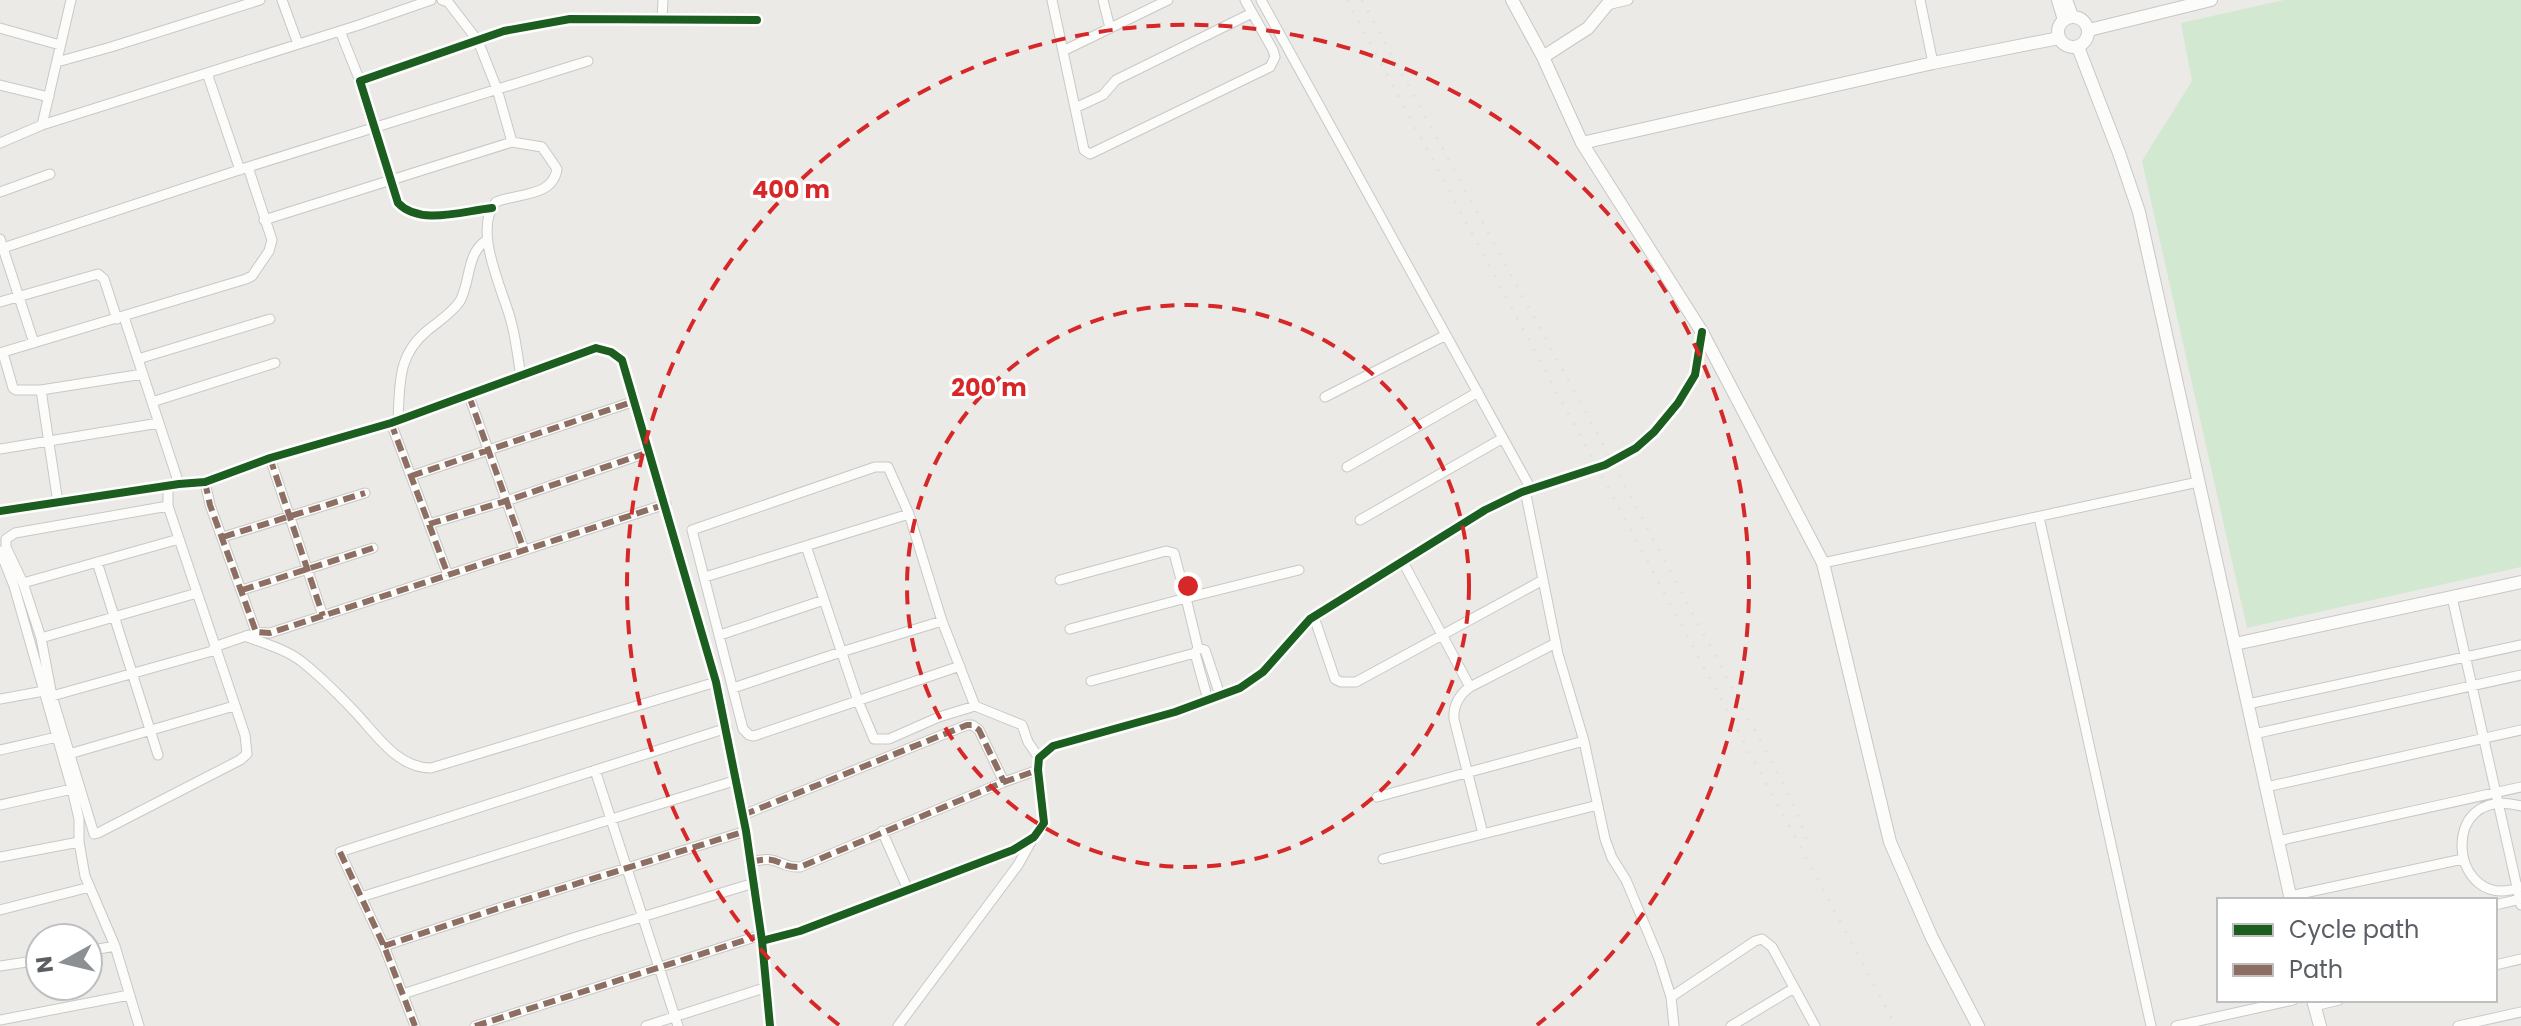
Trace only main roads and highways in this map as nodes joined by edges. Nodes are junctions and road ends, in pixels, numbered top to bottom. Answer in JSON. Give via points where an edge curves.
{"nodes":[{"id":1,"x":1512,"y":0,"type":"edge"},
{"id":2,"x":2058,"y":0,"type":"edge"},
{"id":3,"x":2066,"y":0,"type":"edge"},
{"id":4,"x":1609,"y":2,"type":"edge"},
{"id":5,"x":2205,"y":2,"type":"edge"},
{"id":6,"x":2068,"y":18,"type":"junction"},
{"id":7,"x":2089,"y":30,"type":"junction"},
{"id":8,"x":2059,"y":38,"type":"junction"},
{"id":9,"x":2078,"y":47,"type":"junction"},
{"id":10,"x":1543,"y":57,"type":"junction"},
{"id":11,"x":1582,"y":143,"type":"junction"},
{"id":12,"x":2521,"y":582,"type":"edge"},
{"id":13,"x":2235,"y":644,"type":"junction"},
{"id":14,"x":2291,"y":898,"type":"edge"},
{"id":15,"x":2314,"y":1003,"type":"edge"},
{"id":16,"x":1978,"y":1026,"type":"edge"},
{"id":17,"x":2320,"y":1026,"type":"edge"}],
"edges":[{"from":1,"to":10,"type":"main road"},
{"from":2,"to":6,"type":"main road"},
{"from":3,"to":6,"type":"main road"},
{"from":4,"to":10,"type":"main road","via":[[1588,28]]},
{"from":5,"to":7,"type":"main road"},
{"from":6,"to":7,"type":"main road","via":[[2084,20]]},
{"from":6,"to":8,"type":"main road","via":[[2058,29]]},
{"from":7,"to":9,"type":"main road"},
{"from":8,"to":9,"type":"main road","via":[[2068,47]]},
{"from":8,"to":11,"type":"main road"},
{"from":9,"to":13,"type":"main road","via":[[2139,212]]},
{"from":10,"to":11,"type":"main road"},
{"from":11,"to":16,"type":"main road","via":[[1702,332],[1823,563],[1890,842]]},
{"from":12,"to":13,"type":"main road"},
{"from":13,"to":14,"type":"main road"},
{"from":15,"to":17,"type":"main road"}]}
